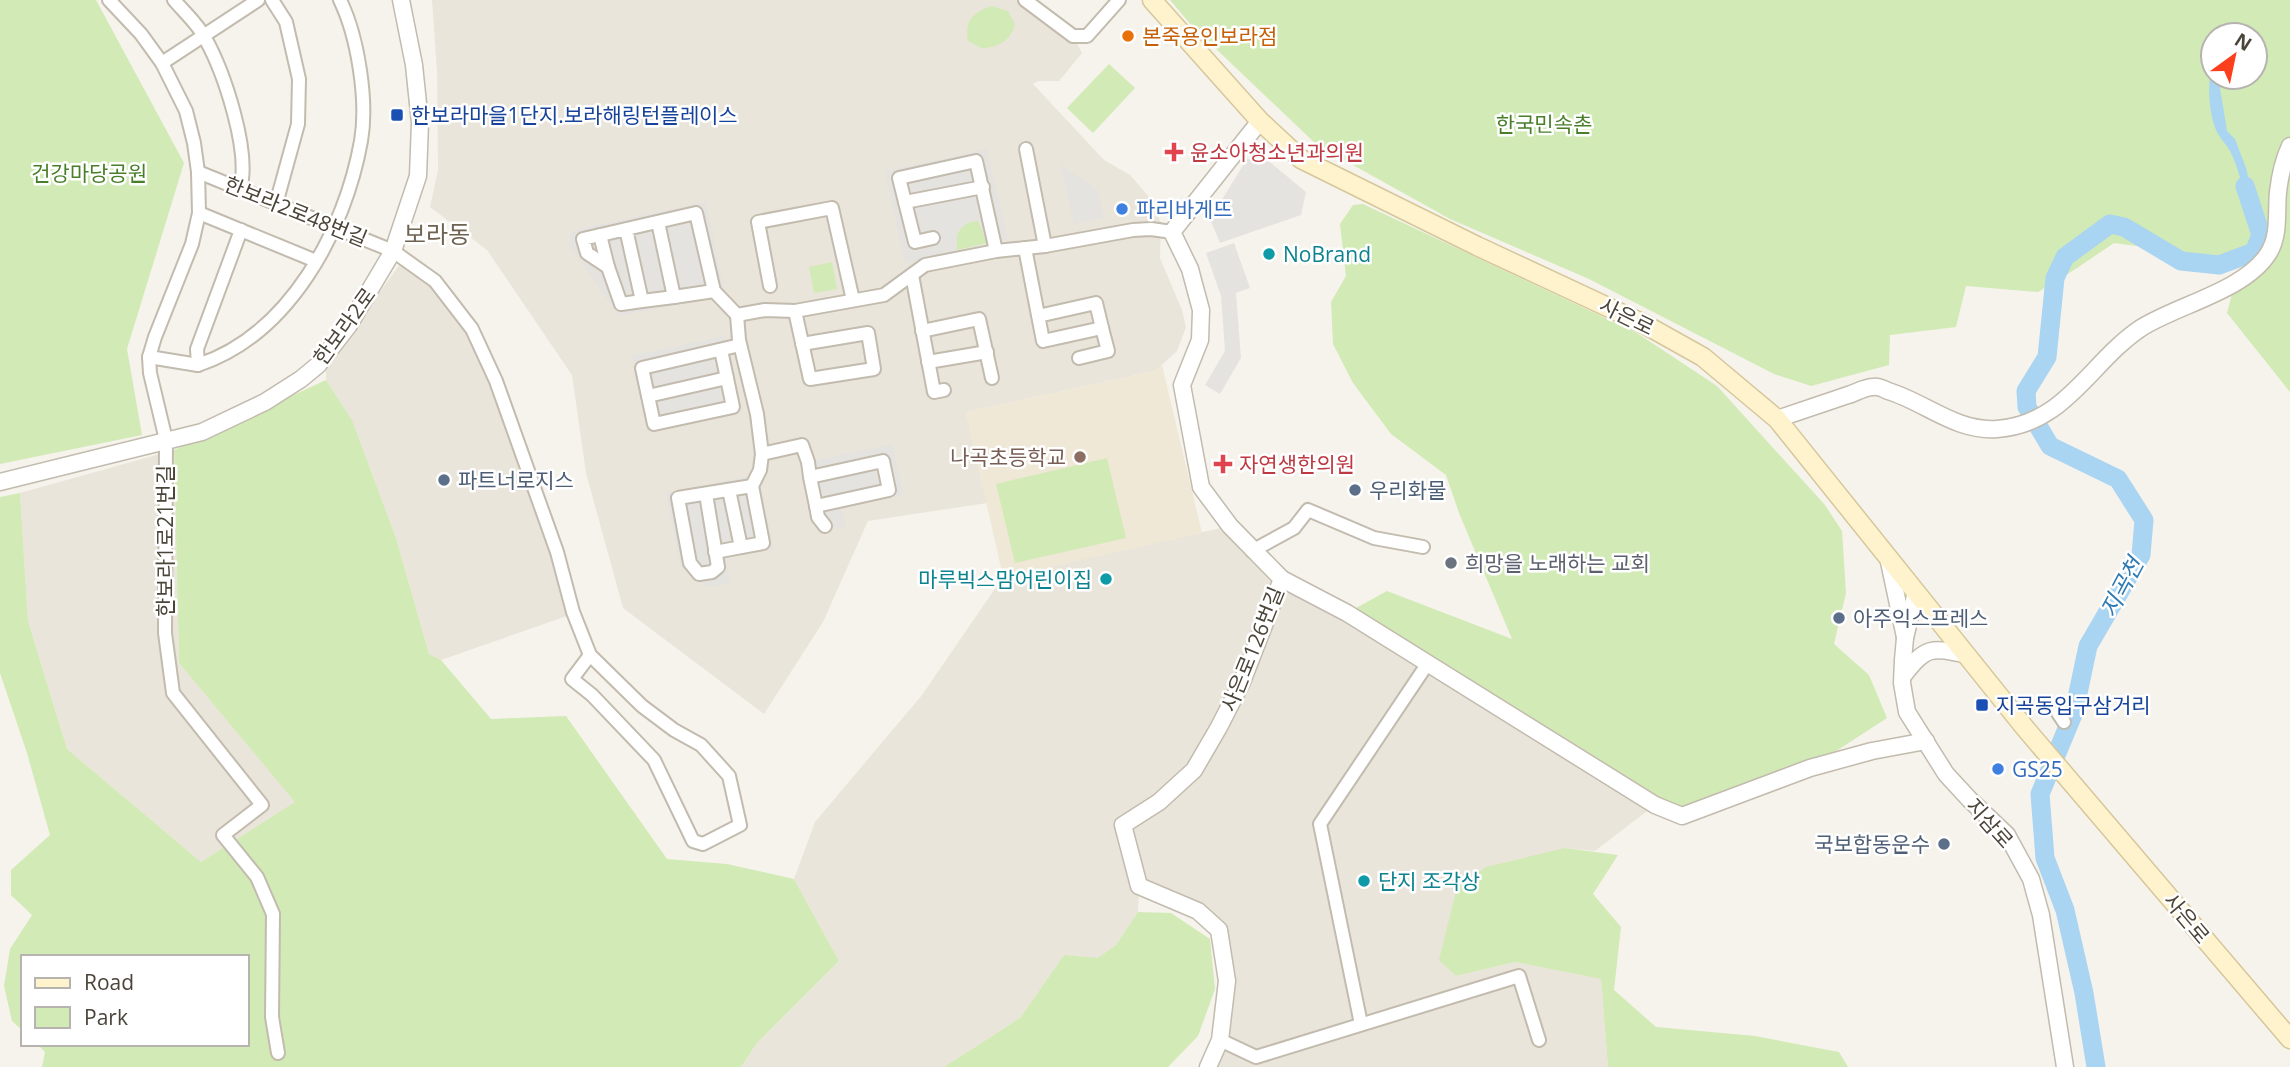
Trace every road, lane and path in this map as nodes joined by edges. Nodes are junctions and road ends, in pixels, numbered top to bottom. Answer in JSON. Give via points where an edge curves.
{"nodes":[{"id":1,"x":109,"y":0,"type":"edge"},
{"id":2,"x":174,"y":0,"type":"edge"},
{"id":3,"x":258,"y":0,"type":"edge"},
{"id":4,"x":272,"y":0,"type":"edge"},
{"id":5,"x":340,"y":0,"type":"edge"},
{"id":6,"x":401,"y":0,"type":"edge"},
{"id":7,"x":1025,"y":0,"type":"edge"},
{"id":8,"x":1119,"y":0,"type":"edge"},
{"id":9,"x":1152,"y":0,"type":"edge"},
{"id":10,"x":204,"y":36,"type":"junction"},
{"id":11,"x":162,"y":63,"type":"junction"},
{"id":12,"x":1261,"y":121,"type":"junction"},
{"id":13,"x":2290,"y":146,"type":"edge"},
{"id":14,"x":1026,"y":149,"type":"dead end"},
{"id":15,"x":198,"y":172,"type":"junction"},
{"id":16,"x":982,"y":187,"type":"junction"},
{"id":17,"x":240,"y":189,"type":"junction"},
{"id":18,"x":905,"y":202,"type":"junction"},
{"id":19,"x":276,"y":204,"type":"junction"},
{"id":20,"x":199,"y":213,"type":"junction"},
{"id":21,"x":658,"y":222,"type":"junction"},
{"id":22,"x":334,"y":227,"type":"junction"},
{"id":23,"x":626,"y":229,"type":"junction"},
{"id":24,"x":241,"y":230,"type":"junction"},
{"id":25,"x":1172,"y":232,"type":"junction"},
{"id":26,"x":933,"y":238,"type":"dead end"},
{"id":27,"x":1045,"y":246,"type":"junction"},
{"id":28,"x":1025,"y":248,"type":"junction"},
{"id":29,"x":393,"y":251,"type":"junction"},
{"id":30,"x":996,"y":251,"type":"junction"},
{"id":31,"x":316,"y":261,"type":"junction"},
{"id":32,"x":912,"y":275,"type":"junction"},
{"id":33,"x":771,"y":286,"type":"dead end"},
{"id":34,"x":714,"y":291,"type":"junction"},
{"id":35,"x":674,"y":298,"type":"junction"},
{"id":36,"x":853,"y":300,"type":"junction"},
{"id":37,"x":642,"y":301,"type":"junction"},
{"id":38,"x":795,"y":311,"type":"junction"},
{"id":39,"x":737,"y":315,"type":"junction"},
{"id":40,"x":1038,"y":316,"type":"junction"},
{"id":41,"x":1102,"y":328,"type":"junction"},
{"id":42,"x":922,"y":331,"type":"junction"},
{"id":43,"x":802,"y":344,"type":"junction"},
{"id":44,"x":740,"y":345,"type":"junction"},
{"id":45,"x":721,"y":350,"type":"junction"},
{"id":46,"x":986,"y":352,"type":"junction"},
{"id":47,"x":149,"y":357,"type":"junction"},
{"id":48,"x":1079,"y":358,"type":"dead end"},
{"id":49,"x":928,"y":362,"type":"junction"},
{"id":50,"x":198,"y":365,"type":"junction"},
{"id":51,"x":727,"y":378,"type":"junction"},
{"id":52,"x":992,"y":378,"type":"dead end"},
{"id":53,"x":944,"y":390,"type":"dead end"},
{"id":54,"x":648,"y":396,"type":"junction"},
{"id":55,"x":1777,"y":419,"type":"junction"},
{"id":56,"x":166,"y":440,"type":"junction"},
{"id":57,"x":762,"y":454,"type":"junction"},
{"id":58,"x":810,"y":477,"type":"junction"},
{"id":59,"x":0,"y":482,"type":"edge"},
{"id":60,"x":752,"y":486,"type":"junction"},
{"id":61,"x":729,"y":490,"type":"junction"},
{"id":62,"x":706,"y":494,"type":"junction"},
{"id":63,"x":816,"y":506,"type":"junction"},
{"id":64,"x":824,"y":526,"type":"dead end"},
{"id":65,"x":741,"y":547,"type":"junction"},
{"id":66,"x":1423,"y":547,"type":"dead end"},
{"id":67,"x":1252,"y":551,"type":"junction"},
{"id":68,"x":715,"y":552,"type":"junction"},
{"id":69,"x":1888,"y":557,"type":"junction"},
{"id":70,"x":1282,"y":579,"type":"junction"},
{"id":71,"x":1916,"y":592,"type":"junction"},
{"id":72,"x":1905,"y":638,"type":"junction"},
{"id":73,"x":590,"y":655,"type":"junction"},
{"id":74,"x":1967,"y":655,"type":"junction"},
{"id":75,"x":1428,"y":663,"type":"junction"},
{"id":76,"x":1903,"y":676,"type":"junction"},
{"id":77,"x":1926,"y":741,"type":"junction"},
{"id":78,"x":1362,"y":1024,"type":"junction"},
{"id":79,"x":2290,"y":1039,"type":"edge"},
{"id":80,"x":1220,"y":1040,"type":"junction"},
{"id":81,"x":1539,"y":1040,"type":"dead end"},
{"id":82,"x":278,"y":1054,"type":"dead end"},
{"id":83,"x":1208,"y":1067,"type":"edge"},
{"id":84,"x":2065,"y":1067,"type":"edge"}],
"edges":[{"from":1,"to":11,"type":"street","name":"한보라1로21번길"},
{"from":2,"to":10,"type":"street"},
{"from":3,"to":10,"type":"street"},
{"from":4,"to":19,"type":"street","via":[[286,22],[299,79],[298,124]]},
{"from":5,"to":22,"type":"street","via":[[362,75],[361,139],[350,188]]},
{"from":6,"to":29,"type":"street","name":"한보라2로","via":[[420,123],[418,176]]},
{"from":7,"to":8,"type":"street","via":[[1079,37],[1087,36]]},
{"from":9,"to":12,"type":"main road","name":"사은로"},
{"from":10,"to":11,"type":"street"},
{"from":10,"to":17,"type":"street","via":[[225,81],[240,144],[244,175]]},
{"from":11,"to":15,"type":"street","name":"한보라1로21번길","via":[[186,111]]},
{"from":12,"to":25,"type":"street"},
{"from":12,"to":55,"type":"main road","name":"사은로","via":[[1301,159],[1644,324],[1703,357]]},
{"from":13,"to":55,"type":"street","via":[[2283,160],[2275,239],[2254,270],[2142,327],[2072,394],[2025,424],[1972,428],[1907,396],[1874,386]]},
{"from":14,"to":27,"type":"street"},
{"from":15,"to":17,"type":"street","name":"한보라2로48번길"},
{"from":15,"to":20,"type":"street","name":"한보라1로21번길"},
{"from":16,"to":18,"type":"street"},
{"from":16,"to":18,"type":"street","via":[[976,161],[899,178]]},
{"from":16,"to":30,"type":"street"},
{"from":17,"to":19,"type":"street","name":"한보라2로48번길"},
{"from":18,"to":26,"type":"street","via":[[915,242]]},
{"from":19,"to":22,"type":"street","name":"한보라2로48번길"},
{"from":20,"to":24,"type":"street"},
{"from":20,"to":47,"type":"street","name":"한보라1로21번길","via":[[192,244]]},
{"from":21,"to":23,"type":"street"},
{"from":21,"to":34,"type":"street","via":[[696,214]]},
{"from":21,"to":35,"type":"street"},
{"from":22,"to":29,"type":"street","name":"한보라2로48번길"},
{"from":22,"to":31,"type":"street"},
{"from":23,"to":37,"type":"street"},
{"from":23,"to":37,"type":"street","via":[[583,239],[587,253],[608,267],[621,304]]},
{"from":24,"to":31,"type":"street"},
{"from":24,"to":50,"type":"street","via":[[197,349]]},
{"from":25,"to":27,"type":"street","via":[[1133,230]]},
{"from":25,"to":67,"type":"street","name":"사은로126번길","via":[[1190,270],[1201,310],[1200,340],[1182,386],[1201,487]]},
{"from":27,"to":28,"type":"street"},
{"from":28,"to":30,"type":"street"},
{"from":28,"to":40,"type":"street"},
{"from":29,"to":56,"type":"street","name":"한보라2로","via":[[349,325],[310,372],[265,402],[201,432]]},
{"from":29,"to":73,"type":"street","name":"한보라2로48번길","via":[[435,281],[472,328],[496,381]]},
{"from":30,"to":32,"type":"street","via":[[925,265]]},
{"from":31,"to":50,"type":"street","via":[[278,312],[220,358]]},
{"from":32,"to":36,"type":"street","via":[[884,295]]},
{"from":32,"to":42,"type":"street"},
{"from":33,"to":36,"type":"street","via":[[758,222],[832,208]]},
{"from":34,"to":35,"type":"street"},
{"from":34,"to":39,"type":"street"},
{"from":35,"to":37,"type":"street"},
{"from":36,"to":38,"type":"street"},
{"from":38,"to":39,"type":"street"},
{"from":38,"to":43,"type":"street"},
{"from":39,"to":44,"type":"street"},
{"from":40,"to":41,"type":"street","via":[[1096,303]]},
{"from":40,"to":41,"type":"street","via":[[1043,341]]},
{"from":41,"to":48,"type":"street","via":[[1108,351]]},
{"from":42,"to":46,"type":"street","via":[[979,319]]},
{"from":42,"to":49,"type":"street"},
{"from":43,"to":43,"type":"street","via":[[810,379],[874,369],[868,333]]},
{"from":44,"to":45,"type":"street"},
{"from":44,"to":57,"type":"street"},
{"from":45,"to":51,"type":"street"},
{"from":45,"to":54,"type":"street","via":[[642,368]]},
{"from":46,"to":49,"type":"street"},
{"from":46,"to":52,"type":"street"},
{"from":47,"to":50,"type":"street"},
{"from":47,"to":56,"type":"street","name":"한보라1로21번길"},
{"from":49,"to":53,"type":"street","via":[[933,392]]},
{"from":51,"to":54,"type":"street"},
{"from":51,"to":54,"type":"street","via":[[733,407],[654,424]]},
{"from":55,"to":69,"type":"main road","name":"사은로"},
{"from":56,"to":59,"type":"street","name":"한보라2로"},
{"from":56,"to":82,"type":"street","name":"한보라1로21번길","via":[[165,633],[173,692],[262,805],[223,835],[257,877],[273,914],[272,1017]]},
{"from":57,"to":58,"type":"street","via":[[802,445]]},
{"from":57,"to":60,"type":"street"},
{"from":58,"to":63,"type":"street"},
{"from":58,"to":63,"type":"street","via":[[883,461],[889,490]]},
{"from":60,"to":61,"type":"street"},
{"from":60,"to":65,"type":"street","via":[[763,543]]},
{"from":61,"to":62,"type":"street"},
{"from":61,"to":65,"type":"street"},
{"from":62,"to":68,"type":"street"},
{"from":62,"to":68,"type":"street","via":[[678,498],[690,563],[699,574],[718,567]]},
{"from":63,"to":64,"type":"street"},
{"from":65,"to":68,"type":"street"},
{"from":66,"to":67,"type":"street","via":[[1374,538],[1308,510],[1294,528]]},
{"from":67,"to":70,"type":"street","name":"사은로126번길"},
{"from":69,"to":71,"type":"main road","name":"사은로"},
{"from":69,"to":72,"type":"street"},
{"from":70,"to":75,"type":"street"},
{"from":70,"to":80,"type":"street","name":"사은로126번길","via":[[1242,682],[1194,770],[1159,802],[1123,825],[1139,886],[1198,911],[1219,930],[1227,981]]},
{"from":71,"to":72,"type":"street","name":"지삼로"},
{"from":71,"to":74,"type":"main road","name":"사은로"},
{"from":72,"to":76,"type":"street","name":"지삼로"},
{"from":73,"to":73,"type":"street","via":[[642,706],[701,745],[729,776],[740,825],[703,844],[693,841],[654,760],[572,679]]},
{"from":74,"to":76,"type":"street","via":[[1933,649],[1915,660]]},
{"from":74,"to":79,"type":"main road","name":"사은로"},
{"from":75,"to":77,"type":"street","via":[[1656,805],[1682,816],[1810,768]]},
{"from":75,"to":78,"type":"street","via":[[1320,824]]},
{"from":76,"to":77,"type":"street","name":"지삼로","via":[[1908,712]]},
{"from":77,"to":84,"type":"street","name":"지삼로","via":[[1945,774],[2007,835],[2031,879]]},
{"from":78,"to":80,"type":"street","via":[[1255,1057]]},
{"from":78,"to":81,"type":"street","via":[[1519,976]]},
{"from":80,"to":83,"type":"street","name":"사은로126번길"}]}
